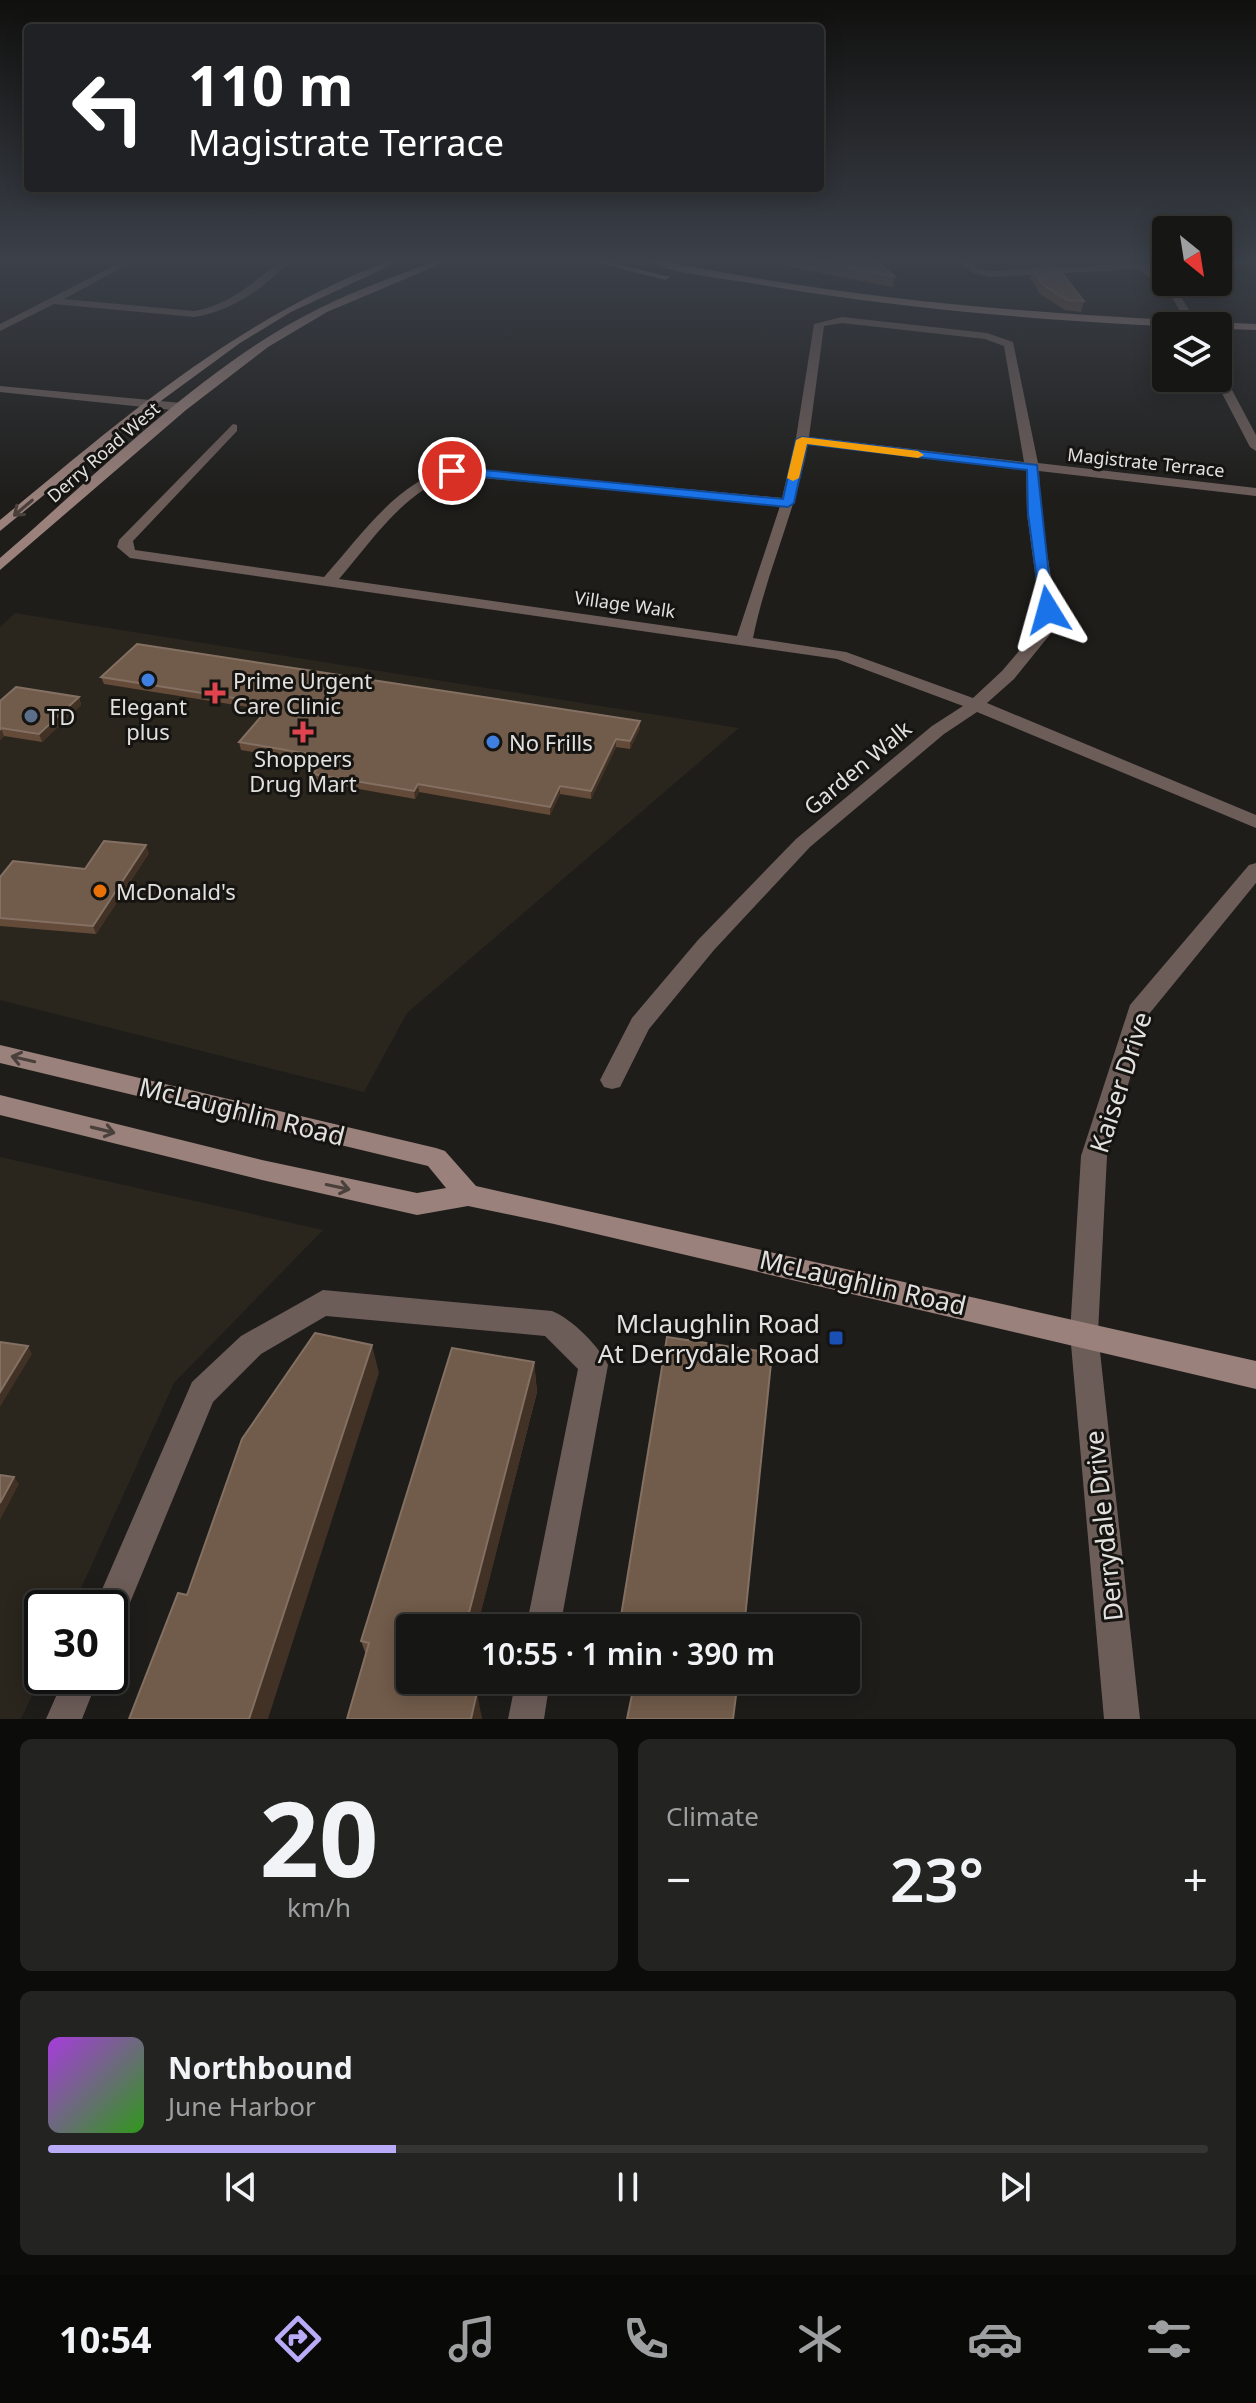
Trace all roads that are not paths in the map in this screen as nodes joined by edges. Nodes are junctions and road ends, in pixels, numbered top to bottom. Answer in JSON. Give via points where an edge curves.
{"nodes":[{"id":1,"x":234,"y":340,"type":"edge"},
{"id":2,"x":273,"y":340,"type":"edge"},
{"id":3,"x":817,"y":340,"type":"edge"},
{"id":4,"x":999,"y":340,"type":"edge"},
{"id":5,"x":0,"y":389,"type":"edge"},
{"id":6,"x":1227,"y":392,"type":"edge"},
{"id":7,"x":146,"y":404,"type":"junction"},
{"id":8,"x":182,"y":407,"type":"junction"},
{"id":9,"x":233,"y":428,"type":"dead end"},
{"id":10,"x":802,"y":440,"type":"junction"},
{"id":11,"x":1256,"y":447,"type":"edge"},
{"id":12,"x":1032,"y":468,"type":"junction"},
{"id":13,"x":1256,"y":492,"type":"edge"},
{"id":14,"x":788,"y":503,"type":"junction"},
{"id":15,"x":0,"y":527,"type":"edge"},
{"id":16,"x":0,"y":566,"type":"edge"},
{"id":17,"x":327,"y":583,"type":"junction"},
{"id":18,"x":744,"y":641,"type":"junction"},
{"id":19,"x":973,"y":707,"type":"junction"},
{"id":20,"x":1256,"y":822,"type":"edge"},
{"id":21,"x":1256,"y":870,"type":"edge"},
{"id":22,"x":0,"y":1054,"type":"edge"},
{"id":23,"x":612,"y":1080,"type":"dead end"},
{"id":24,"x":0,"y":1105,"type":"edge"},
{"id":25,"x":468,"y":1195,"type":"junction"},
{"id":26,"x":1084,"y":1333,"type":"junction"},
{"id":27,"x":1256,"y":1375,"type":"edge"},
{"id":28,"x":118,"y":1590,"type":"edge"},
{"id":29,"x":546,"y":1614,"type":"edge"},
{"id":30,"x":74,"y":1694,"type":"edge"},
{"id":31,"x":530,"y":1694,"type":"edge"},
{"id":32,"x":64,"y":1719,"type":"edge"},
{"id":33,"x":526,"y":1719,"type":"edge"},
{"id":34,"x":1122,"y":1719,"type":"edge"}],
"edges":[{"from":1,"to":7,"type":"main road","name":"Derry Road West"},
{"from":2,"to":8,"type":"main road","name":"Derry Road West"},
{"from":3,"to":10,"type":"street"},
{"from":4,"to":12,"type":"street","via":[[1009,344]]},
{"from":5,"to":7,"type":"street"},
{"from":6,"to":11,"type":"street"},
{"from":7,"to":8,"type":"street"},
{"from":7,"to":15,"type":"main road","name":"Derry Road West","one_way":true},
{"from":8,"to":16,"type":"main road","name":"Derry Road West"},
{"from":9,"to":17,"type":"street","name":"Village Walk","via":[[124,547],[130,554]]},
{"from":10,"to":12,"type":"street","name":"Magistrate Terrace"},
{"from":10,"to":14,"type":"street"},
{"from":12,"to":13,"type":"street","name":"Magistrate Terrace"},
{"from":12,"to":19,"type":"street","name":"Garden Walk","via":[[1048,610],[1044,632]]},
{"from":14,"to":17,"type":"street","via":[[452,471],[417,486]]},
{"from":14,"to":18,"type":"street"},
{"from":17,"to":18,"type":"street","name":"Village Walk"},
{"from":18,"to":19,"type":"street","name":"Village Walk","via":[[840,655]]},
{"from":19,"to":20,"type":"street","name":"Village Walk","via":[[1032,726]]},
{"from":19,"to":23,"type":"street","name":"Garden Walk","via":[[803,843],[640,1024]]},
{"from":21,"to":26,"type":"street","name":"Kaiser Drive","via":[[1138,1011],[1094,1156]]},
{"from":25,"to":22,"type":"main road","name":"McLaughlin Road","one_way":true,"via":[[436,1158]]},
{"from":24,"to":25,"type":"main road","name":"McLaughlin Road","one_way":true,"via":[[417,1204]]},
{"from":25,"to":26,"type":"main road","name":"McLaughlin Road"},
{"from":26,"to":27,"type":"main road","name":"McLaughlin Road"},
{"from":26,"to":34,"type":"street","name":"Derrydale Drive"},
{"from":28,"to":29,"type":"street","via":[[202,1392],[251,1345],[323,1303],[552,1324],[593,1365]]},
{"from":30,"to":32,"type":"street"},
{"from":31,"to":33,"type":"street"}]}
